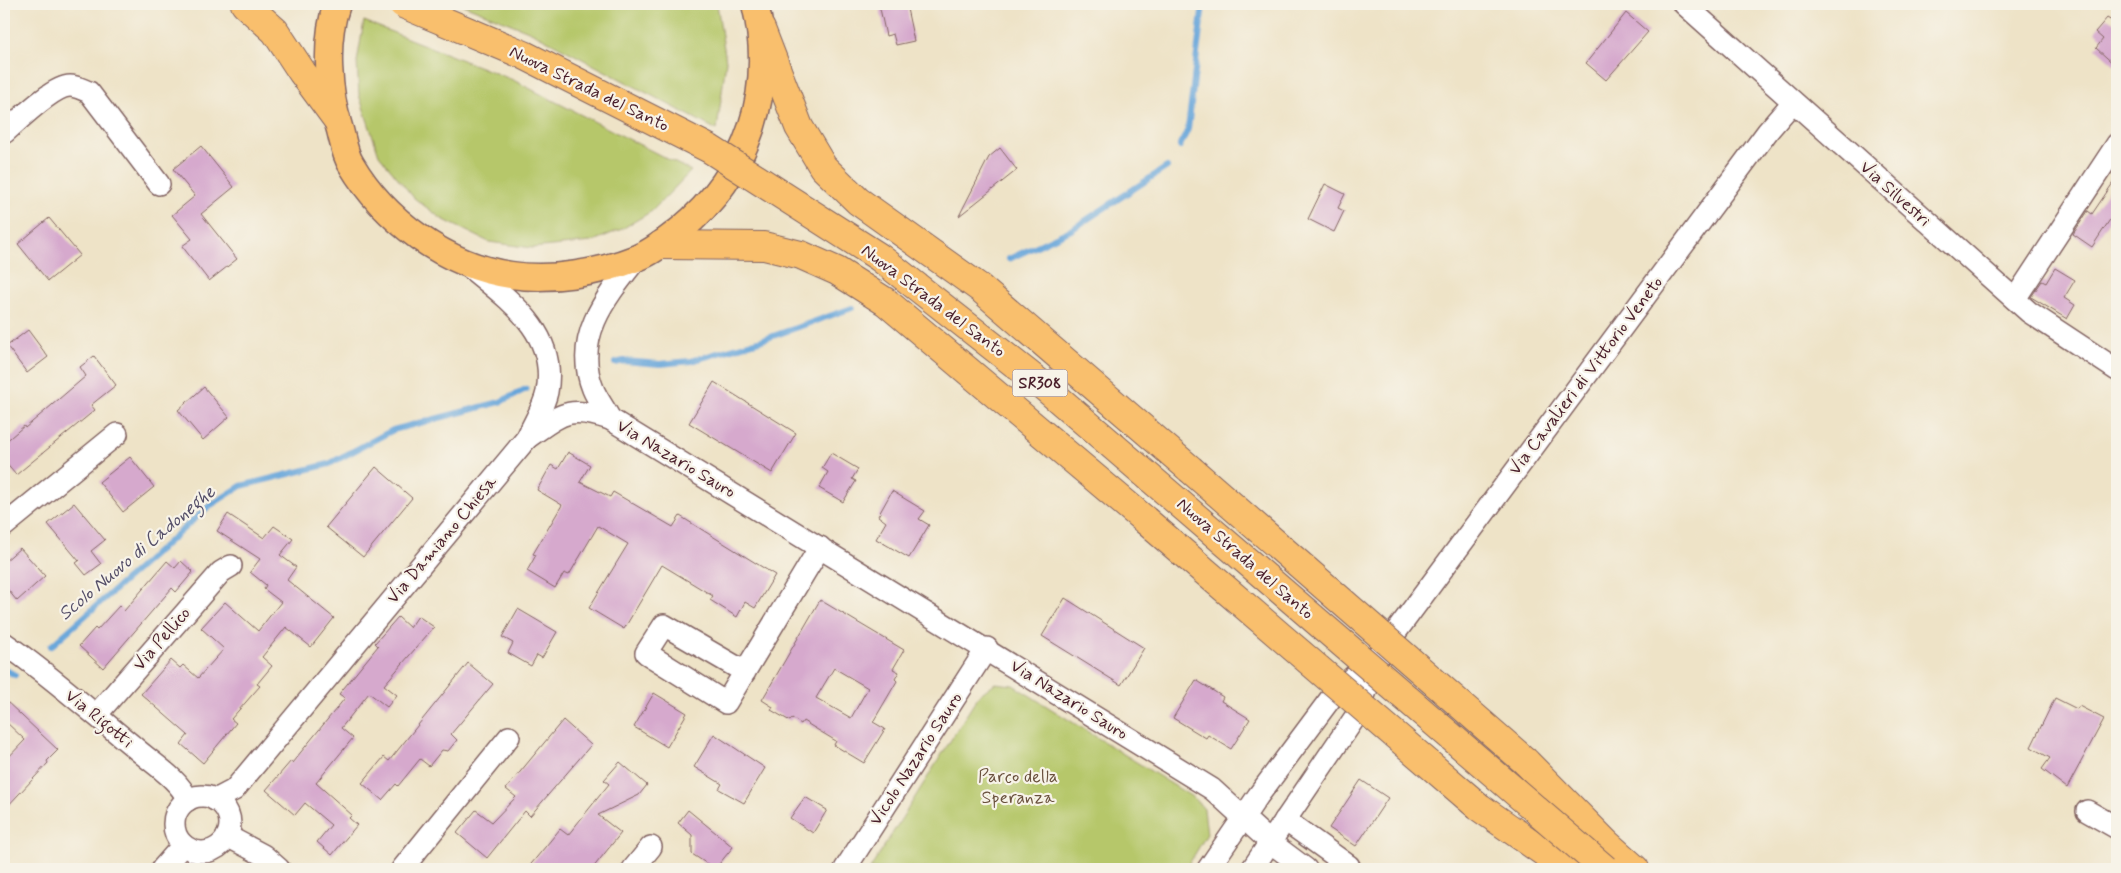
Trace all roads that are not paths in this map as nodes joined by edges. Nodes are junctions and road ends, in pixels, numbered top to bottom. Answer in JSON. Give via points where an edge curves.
{"nodes":[{"id":1,"x":245,"y":4,"type":"edge"},
{"id":2,"x":337,"y":4,"type":"edge"},
{"id":3,"x":403,"y":4,"type":"edge"},
{"id":4,"x":1684,"y":4,"type":"edge"},
{"id":5,"x":758,"y":16,"type":"edge"},
{"id":6,"x":1793,"y":102,"type":"junction"},
{"id":7,"x":336,"y":118,"type":"junction"},
{"id":8,"x":4,"y":133,"type":"edge"},
{"id":9,"x":2117,"y":144,"type":"edge"},
{"id":10,"x":159,"y":184,"type":"dead end"},
{"id":11,"x":661,"y":245,"type":"junction"},
{"id":12,"x":637,"y":258,"type":"junction"},
{"id":13,"x":464,"y":263,"type":"junction"},
{"id":14,"x":2015,"y":299,"type":"junction"},
{"id":15,"x":2117,"y":370,"type":"edge"},
{"id":16,"x":610,"y":418,"type":"junction"},
{"id":17,"x":117,"y":434,"type":"dead end"},
{"id":18,"x":527,"y":438,"type":"junction"},
{"id":19,"x":4,"y":526,"type":"edge"},
{"id":20,"x":820,"y":547,"type":"junction"},
{"id":21,"x":231,"y":566,"type":"dead end"},
{"id":22,"x":4,"y":643,"type":"edge"},
{"id":23,"x":986,"y":648,"type":"junction"},
{"id":24,"x":1381,"y":652,"type":"junction"},
{"id":25,"x":745,"y":672,"type":"dead end"},
{"id":26,"x":96,"y":715,"type":"junction"},
{"id":27,"x":509,"y":738,"type":"dead end"},
{"id":28,"x":188,"y":800,"type":"junction"},
{"id":29,"x":215,"y":800,"type":"junction"},
{"id":30,"x":2087,"y":811,"type":"dead end"},
{"id":31,"x":1243,"y":817,"type":"junction"},
{"id":32,"x":1285,"y":820,"type":"junction"},
{"id":33,"x":2117,"y":828,"type":"edge"},
{"id":34,"x":227,"y":836,"type":"junction"},
{"id":35,"x":1270,"y":842,"type":"junction"},
{"id":36,"x":183,"y":845,"type":"junction"},
{"id":37,"x":651,"y":847,"type":"dead end"},
{"id":38,"x":1349,"y":866,"type":"dead end"},
{"id":39,"x":162,"y":869,"type":"edge"},
{"id":40,"x":279,"y":869,"type":"edge"},
{"id":41,"x":402,"y":869,"type":"edge"},
{"id":42,"x":633,"y":869,"type":"edge"},
{"id":43,"x":845,"y":869,"type":"edge"},
{"id":44,"x":1208,"y":869,"type":"edge"},
{"id":45,"x":1252,"y":869,"type":"edge"},
{"id":46,"x":1306,"y":869,"type":"edge"},
{"id":47,"x":1568,"y":869,"type":"edge"},
{"id":48,"x":1605,"y":869,"type":"edge"},
{"id":49,"x":1636,"y":869,"type":"edge"}],
"edges":[{"from":1,"to":7,"type":"highway","via":[[275,31]]},
{"from":2,"to":7,"type":"main road","via":[[333,13],[328,65]]},
{"from":3,"to":48,"type":"highway","name":"Nuova Strada del Santo","number":"SR308","bridge":true,"via":[[524,55],[710,149],[880,257],[1042,385]]},
{"from":4,"to":6,"type":"street","name":"Via Silvestri"},
{"from":5,"to":11,"type":"main road","via":[[762,79],[752,128],[731,174],[700,213]]},
{"from":5,"to":49,"type":"highway","bridge":true,"via":[[799,127],[823,166],[858,201],[980,288],[1525,761]]},
{"from":6,"to":14,"type":"street","name":"Via Silvestri"},
{"from":6,"to":24,"type":"street","name":"Via Cavalieri di Vittorio Veneto","via":[[1750,155]]},
{"from":7,"to":13,"type":"main road","via":[[350,163],[386,209],[418,237]]},
{"from":8,"to":10,"type":"street","via":[[58,89],[77,87],[88,92]]},
{"from":9,"to":14,"type":"street"},
{"from":11,"to":12,"type":"main road"},
{"from":11,"to":47,"type":"highway","bridge":true,"via":[[764,246],[801,255],[837,271],[886,302],[1479,807]]},
{"from":12,"to":13,"type":"main road","via":[[584,273],[548,276],[511,275]]},
{"from":12,"to":16,"type":"street","via":[[595,316],[587,346],[587,370],[593,389]]},
{"from":13,"to":18,"type":"street","name":"Via Damiano Chiesa","via":[[516,305],[540,336],[549,364],[547,394]]},
{"from":14,"to":15,"type":"street","name":"Via Silvestri","via":[[2029,312]]},
{"from":16,"to":18,"type":"street","name":"Via Nazario Sauro","via":[[587,411],[570,411]]},
{"from":16,"to":20,"type":"street","name":"Via Nazario Sauro"},
{"from":17,"to":19,"type":"street"},
{"from":18,"to":29,"type":"street","name":"Via Damiano Chiesa","via":[[234,790]]},
{"from":20,"to":23,"type":"street","name":"Via Nazario Sauro"},
{"from":20,"to":25,"type":"street"},
{"from":21,"to":26,"type":"street","name":"Via Pellico","via":[[221,572]]},
{"from":22,"to":26,"type":"street","name":"Via Rigotti"},
{"from":23,"to":31,"type":"street","name":"Via Nazario Sauro","via":[[1212,789]]},
{"from":23,"to":43,"type":"street","name":"Vicolo Nazario Sauro"},
{"from":24,"to":31,"type":"street","name":"Via Cavalieri di Vittorio Veneto","via":[[1334,694]]},
{"from":24,"to":32,"type":"street","name":"Via Cavalieri di Vittorio Veneto","via":[[1358,713]]},
{"from":26,"to":28,"type":"street","name":"Via Rigotti","via":[[183,788]]},
{"from":27,"to":41,"type":"street"},
{"from":28,"to":29,"type":"street","via":[[202,796]]},
{"from":28,"to":36,"type":"street","via":[[174,821]]},
{"from":29,"to":34,"type":"street","via":[[229,819]]},
{"from":30,"to":33,"type":"street"},
{"from":31,"to":35,"type":"street","name":"Via Nazario Sauro"},
{"from":31,"to":44,"type":"street","name":"Via Cavalieri di Vittorio Veneto"},
{"from":32,"to":35,"type":"street","name":"Via Cavalieri di Vittorio Veneto"},
{"from":32,"to":38,"type":"street"},
{"from":34,"to":36,"type":"street","via":[[218,847],[204,852],[196,852]]},
{"from":34,"to":40,"type":"street","via":[[263,855]]},
{"from":35,"to":45,"type":"street","name":"Via Cavalieri di Vittorio Veneto"},
{"from":35,"to":46,"type":"street","name":"Via Nazario Sauro"},
{"from":36,"to":39,"type":"street"},
{"from":37,"to":42,"type":"street"}]}
